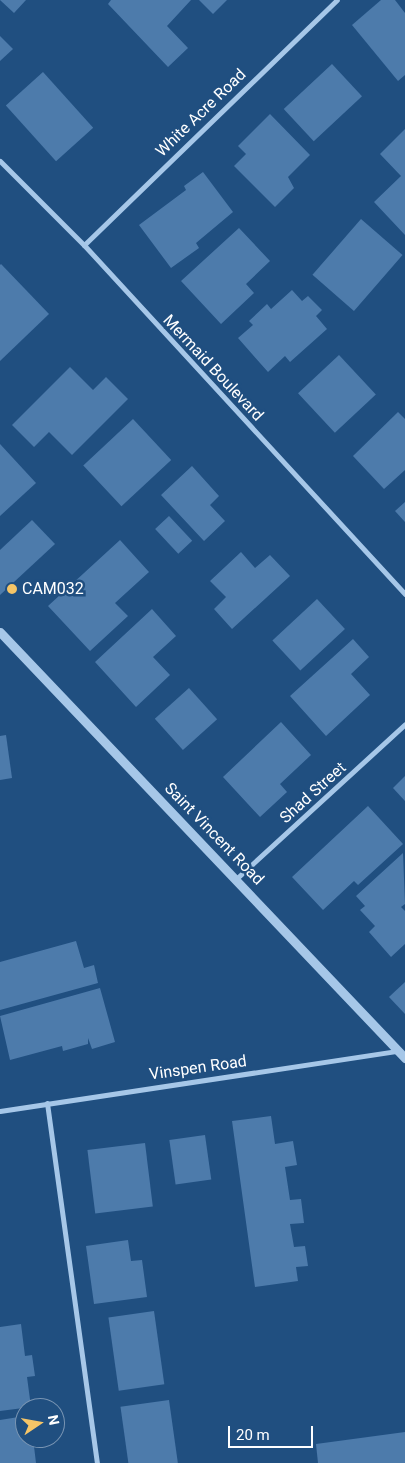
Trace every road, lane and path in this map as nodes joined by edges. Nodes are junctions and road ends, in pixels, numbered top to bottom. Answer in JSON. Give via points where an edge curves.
{"nodes":[{"id":1,"x":337,"y":0,"type":"edge"},
{"id":2,"x":0,"y":161,"type":"edge"},
{"id":3,"x":84,"y":245,"type":"junction"},
{"id":4,"x":405,"y":594,"type":"edge"},
{"id":5,"x":0,"y":632,"type":"edge"},
{"id":6,"x":405,"y":724,"type":"edge"},
{"id":7,"x":236,"y":879,"type":"junction"},
{"id":8,"x":402,"y":1054,"type":"edge"},
{"id":9,"x":47,"y":1103,"type":"junction"},
{"id":10,"x":0,"y":1111,"type":"edge"},
{"id":11,"x":97,"y":1463,"type":"edge"}],
"edges":[{"from":1,"to":3,"type":"street","name":"White Acre Road"},
{"from":2,"to":3,"type":"street","name":"Mermaid Boulevard"},
{"from":3,"to":4,"type":"street","name":"Mermaid Boulevard"},
{"from":5,"to":7,"type":"street","name":"Saint Vincent Road"},
{"from":6,"to":7,"type":"street","name":"Shad Street"},
{"from":7,"to":8,"type":"street","name":"Saint Vincent Road"},
{"from":8,"to":9,"type":"street","name":"Vinspen Road"},
{"from":9,"to":10,"type":"street","name":"Vinspen Road"},
{"from":9,"to":11,"type":"street"}]}
